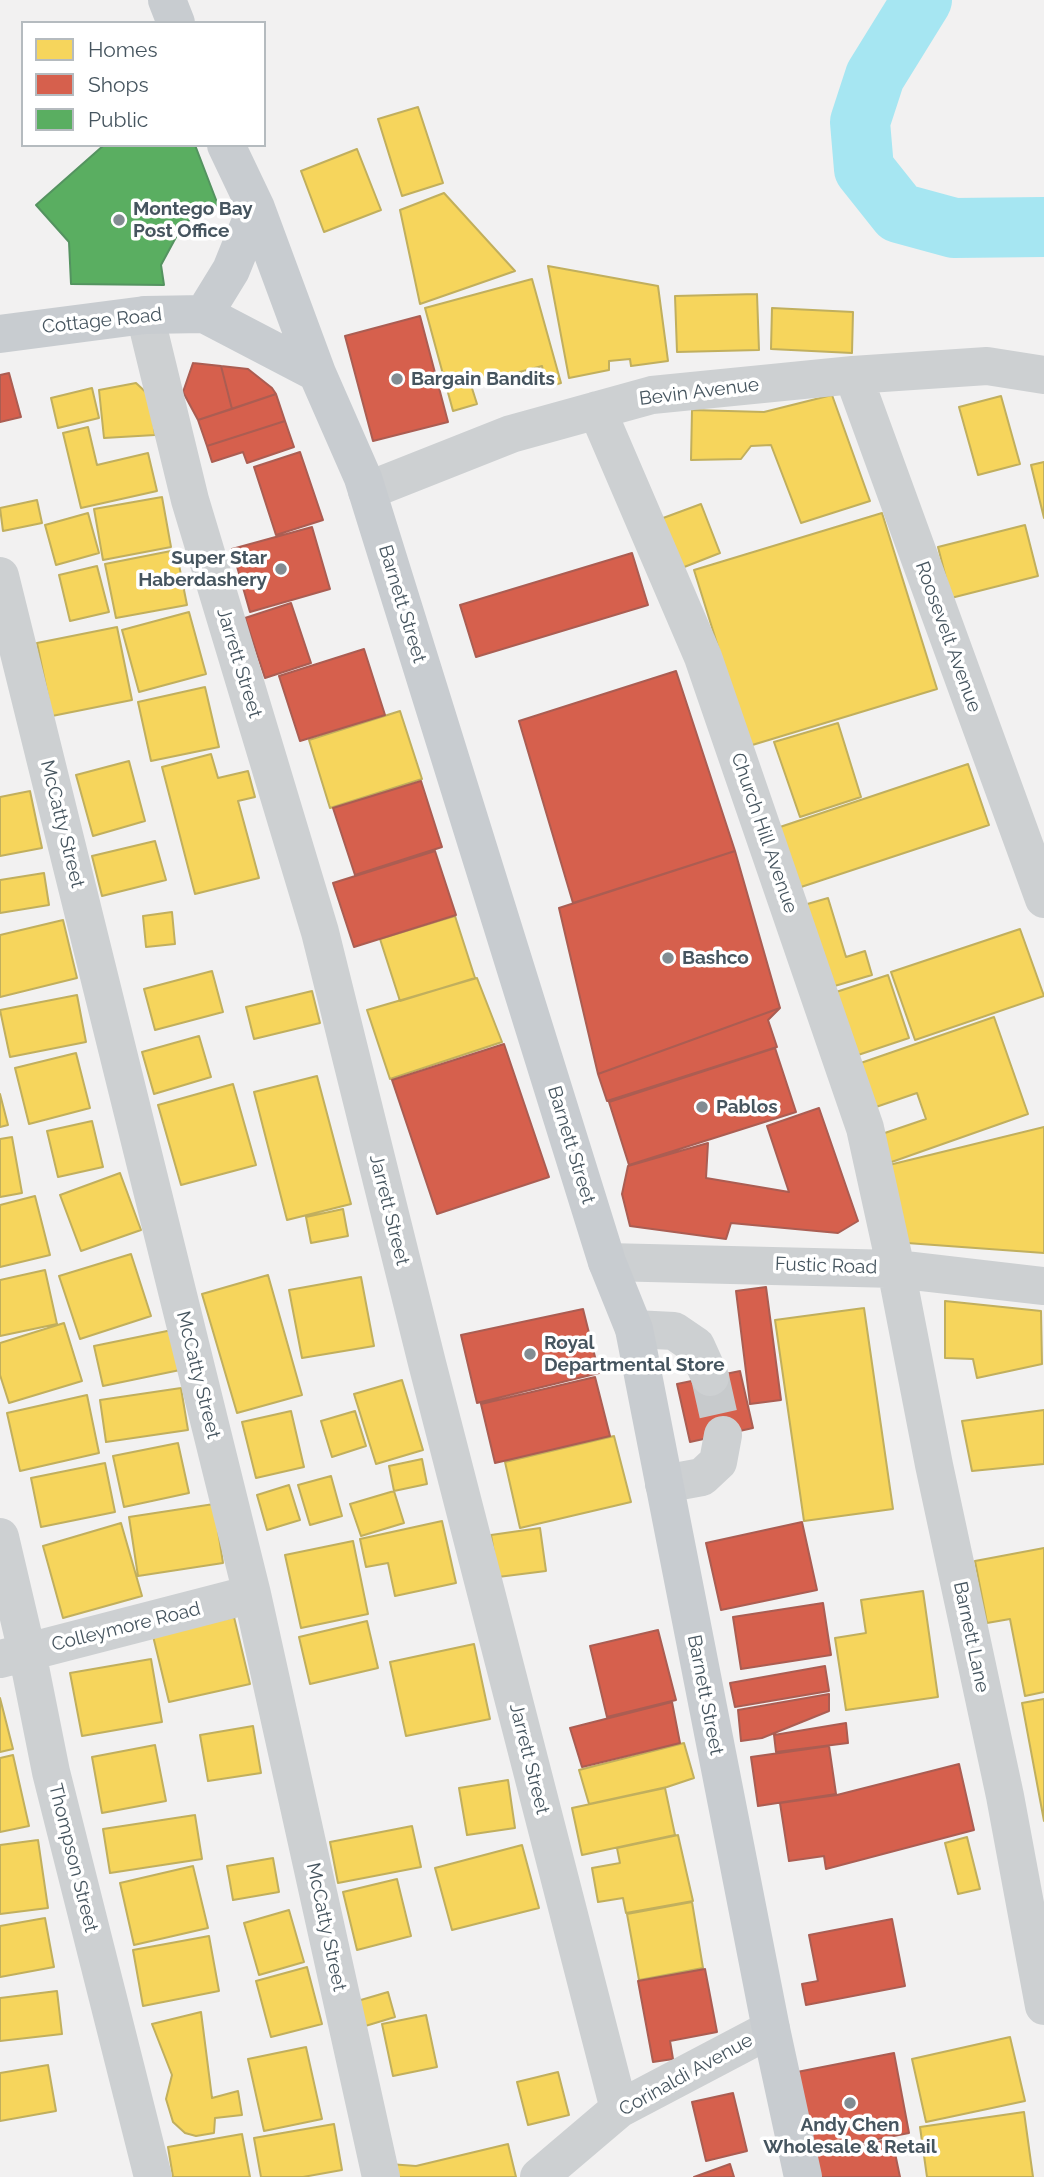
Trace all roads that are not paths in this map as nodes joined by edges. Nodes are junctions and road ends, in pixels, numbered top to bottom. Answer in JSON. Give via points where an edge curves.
{"nodes":[{"id":1,"x":167,"y":0,"type":"edge"},
{"id":2,"x":175,"y":21,"type":"edge"},
{"id":3,"x":227,"y":147,"type":"edge"},
{"id":4,"x":256,"y":208,"type":"junction"},
{"id":5,"x":204,"y":314,"type":"junction"},
{"id":6,"x":145,"y":315,"type":"junction"},
{"id":7,"x":0,"y":334,"type":"edge"},
{"id":8,"x":317,"y":373,"type":"junction"},
{"id":9,"x":852,"y":375,"type":"junction"},
{"id":10,"x":1044,"y":375,"type":"edge"},
{"id":11,"x":597,"y":410,"type":"junction"},
{"id":12,"x":367,"y":491,"type":"junction"},
{"id":13,"x":0,"y":576,"type":"edge"},
{"id":14,"x":1044,"y":899,"type":"edge"},
{"id":15,"x":607,"y":1262,"type":"junction"},
{"id":16,"x":896,"y":1269,"type":"junction"},
{"id":17,"x":1044,"y":1286,"type":"edge"},
{"id":18,"x":634,"y":1329,"type":"junction"},
{"id":19,"x":710,"y":1377,"type":"tunnel mouth"},
{"id":20,"x":723,"y":1435,"type":"tunnel mouth"},
{"id":21,"x":664,"y":1484,"type":"junction"},
{"id":22,"x":0,"y":1537,"type":"edge"},
{"id":23,"x":252,"y":1594,"type":"junction"},
{"id":24,"x":14,"y":1655,"type":"edge"},
{"id":25,"x":1044,"y":2006,"type":"edge"},
{"id":26,"x":771,"y":2029,"type":"junction"},
{"id":27,"x":619,"y":2109,"type":"junction"},
{"id":28,"x":153,"y":2177,"type":"edge"},
{"id":29,"x":381,"y":2177,"type":"edge"},
{"id":30,"x":539,"y":2177,"type":"edge"},
{"id":31,"x":803,"y":2177,"type":"edge"}],
"edges":[{"from":1,"to":2,"type":"main road"},
{"from":3,"to":4,"type":"main road","name":"Barnett Street"},
{"from":4,"to":5,"type":"main road","via":[[231,270]]},
{"from":4,"to":8,"type":"main road","name":"Barnett Street"},
{"from":5,"to":6,"type":"main road","name":"Cottage Road"},
{"from":5,"to":8,"type":"main road","name":"Cottage Road"},
{"from":6,"to":7,"type":"main road","name":"Cottage Road"},
{"from":6,"to":27,"type":"street","name":"Jarrett Street","via":[[190,500],[320,932]]},
{"from":8,"to":12,"type":"main road","name":"Barnett Street"},
{"from":9,"to":10,"type":"street","name":"Bevin Avenue","via":[[987,366]]},
{"from":9,"to":11,"type":"street","name":"Bevin Avenue","via":[[652,395]]},
{"from":9,"to":14,"type":"street","name":"Roosevelt Avenue"},
{"from":11,"to":12,"type":"street","name":"Bevin Avenue","via":[[511,434]]},
{"from":11,"to":16,"type":"street","name":"Church Hill Avenue","via":[[703,657],[865,1128]]},
{"from":12,"to":15,"type":"main road","name":"Barnett Street"},
{"from":13,"to":23,"type":"street","name":"McCatty Street"},
{"from":15,"to":16,"type":"street","name":"Fustic Road"},
{"from":15,"to":18,"type":"main road","name":"Barnett Street"},
{"from":16,"to":17,"type":"street","name":"Fustic Road"},
{"from":16,"to":25,"type":"street","name":"Barnett Lane"},
{"from":18,"to":19,"type":"street","via":[[674,1331],[696,1346]]},
{"from":18,"to":21,"type":"main road","name":"Barnett Street"},
{"from":20,"to":21,"type":"street","via":[[718,1462],[702,1477]]},
{"from":21,"to":26,"type":"main road","name":"Barnett Street"},
{"from":22,"to":24,"type":"street","name":"Thompson Street"},
{"from":23,"to":24,"type":"street","name":"Colleymore Road"},
{"from":23,"to":29,"type":"street","name":"McCatty Street"},
{"from":24,"to":28,"type":"street","name":"Thompson Street","via":[[51,1772]]},
{"from":26,"to":27,"type":"street","name":"Corinaldi Avenue"},
{"from":26,"to":31,"type":"main road","name":"Barnett Street"},
{"from":27,"to":30,"type":"street","name":"Corinaldi Avenue"}]}
